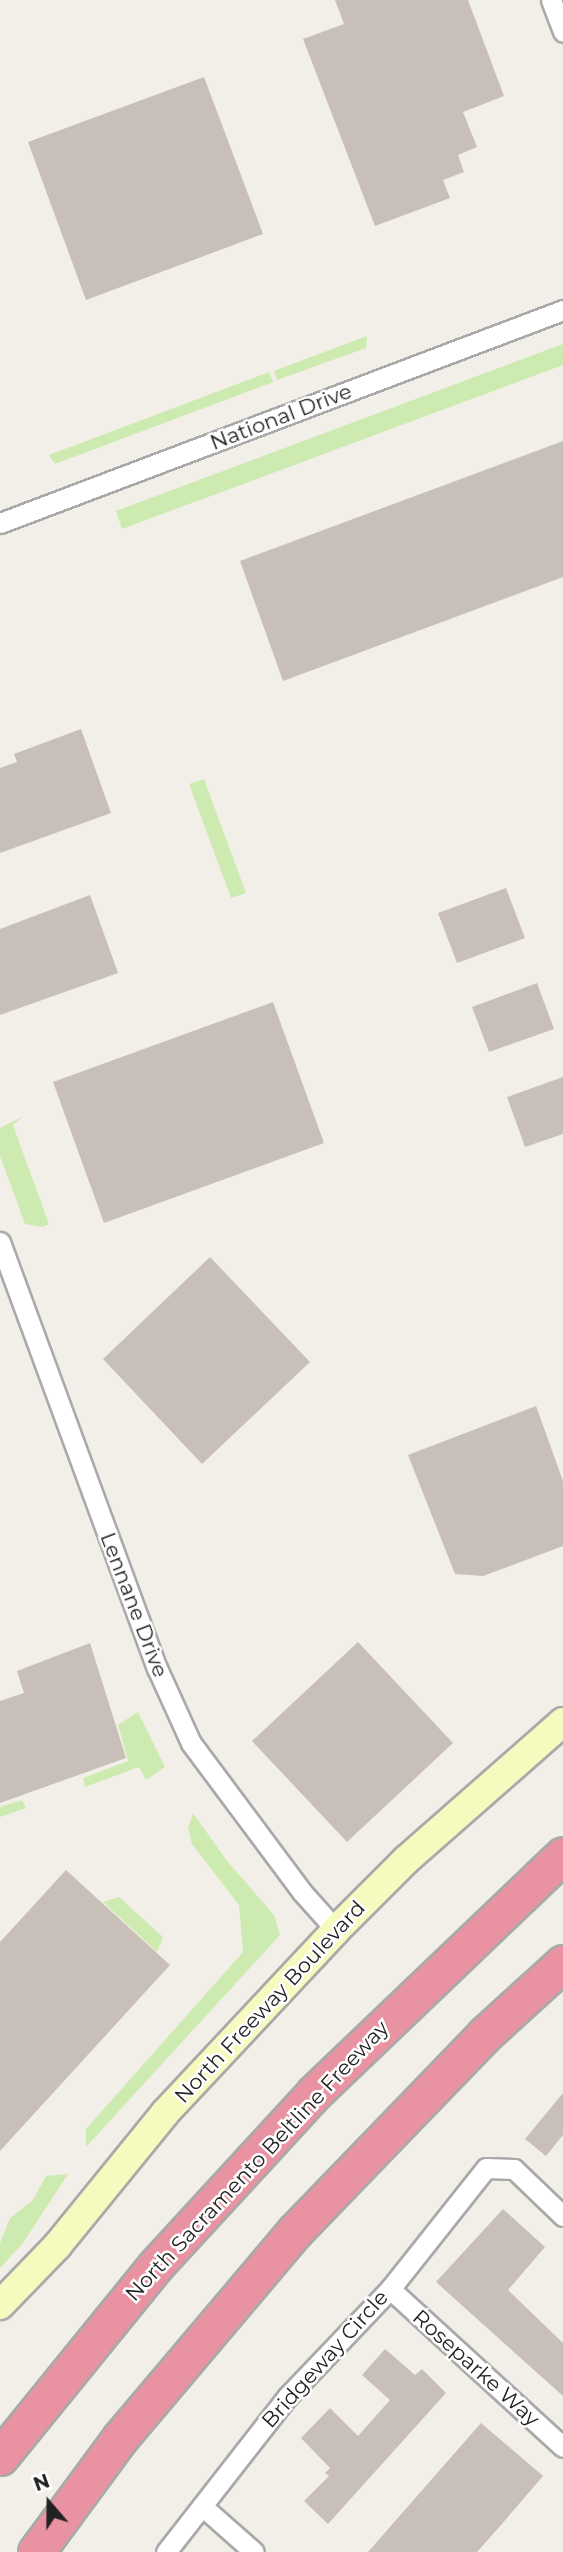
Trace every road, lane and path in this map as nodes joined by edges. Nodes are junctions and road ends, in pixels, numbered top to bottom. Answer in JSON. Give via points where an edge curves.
{"nodes":[{"id":1,"x":551,"y":0,"type":"edge"},
{"id":2,"x":563,"y":32,"type":"edge"},
{"id":3,"x":563,"y":310,"type":"edge"},
{"id":4,"x":0,"y":523,"type":"edge"},
{"id":5,"x":0,"y":1242,"type":"edge"},
{"id":6,"x":563,"y":1722,"type":"edge"},
{"id":7,"x":563,"y":1855,"type":"edge"},
{"id":8,"x":336,"y":1930,"type":"junction"},
{"id":9,"x":563,"y":1963,"type":"edge"},
{"id":10,"x":563,"y":2216,"type":"edge"},
{"id":11,"x":390,"y":2289,"type":"junction"},
{"id":12,"x":0,"y":2305,"type":"edge"},
{"id":13,"x":563,"y":2447,"type":"edge"},
{"id":14,"x":0,"y":2457,"type":"edge"},
{"id":15,"x":202,"y":2506,"type":"junction"},
{"id":16,"x":36,"y":2552,"type":"edge"},
{"id":17,"x":166,"y":2552,"type":"edge"},
{"id":18,"x":254,"y":2552,"type":"edge"}],
"edges":[{"from":1,"to":2,"type":"street"},
{"from":3,"to":4,"type":"street","name":"National Drive"},
{"from":5,"to":8,"type":"street","name":"Lennane Drive","via":[[156,1668],[191,1743],[302,1892]]},
{"from":6,"to":8,"type":"street","name":"North Freeway Boulevard","via":[[406,1860]]},
{"from":7,"to":14,"type":"highway","name":"North Sacramento Beltline Freeway","via":[[314,2093],[156,2265]]},
{"from":8,"to":12,"type":"street","name":"North Freeway Boulevard","via":[[165,2113],[57,2246]]},
{"from":9,"to":16,"type":"highway","via":[[484,2035],[295,2231],[120,2438]]},
{"from":10,"to":11,"type":"street","name":"Bridgeway Circle","via":[[514,2169],[486,2168]]},
{"from":11,"to":13,"type":"street","name":"Roseparke Way"},
{"from":11,"to":15,"type":"street","name":"Bridgeway Circle","via":[[288,2396]]},
{"from":15,"to":17,"type":"street","name":"Bridgeway Circle"},
{"from":15,"to":18,"type":"street"}]}
